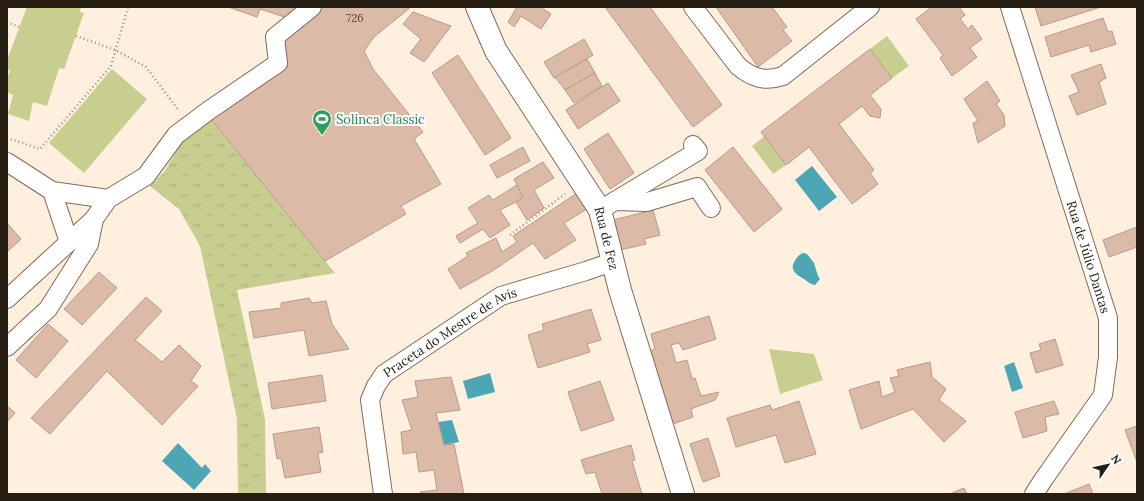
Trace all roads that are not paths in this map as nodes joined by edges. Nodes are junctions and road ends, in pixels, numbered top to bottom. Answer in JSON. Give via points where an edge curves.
{"nodes":[{"id":1,"x":312,"y":7,"type":"edge"},
{"id":2,"x":477,"y":7,"type":"edge"},
{"id":3,"x":693,"y":7,"type":"edge"},
{"id":4,"x":870,"y":7,"type":"edge"},
{"id":5,"x":1010,"y":7,"type":"edge"},
{"id":6,"x":693,"y":145,"type":"dead end"},
{"id":7,"x":7,"y":162,"type":"edge"},
{"id":8,"x":52,"y":191,"type":"junction"},
{"id":9,"x":108,"y":199,"type":"junction"},
{"id":10,"x":607,"y":205,"type":"junction"},
{"id":11,"x":711,"y":208,"type":"dead end"},
{"id":12,"x":94,"y":219,"type":"junction"},
{"id":13,"x":69,"y":242,"type":"junction"},
{"id":14,"x":612,"y":262,"type":"junction"},
{"id":15,"x":7,"y":299,"type":"edge"},
{"id":16,"x":7,"y":347,"type":"edge"},
{"id":17,"x":383,"y":494,"type":"edge"},
{"id":18,"x":683,"y":494,"type":"edge"},
{"id":19,"x":1034,"y":494,"type":"edge"}],
"edges":[{"from":1,"to":9,"type":"street","via":[[275,37],[278,63],[176,136],[146,176]]},
{"from":2,"to":10,"type":"street","name":"Rua de Fez","via":[[496,51],[582,182]]},
{"from":3,"to":4,"type":"street","via":[[747,74],[761,79],[774,79],[783,76]]},
{"from":5,"to":19,"type":"street","name":"Rua de Júlio Dantas","via":[[1108,318],[1108,357],[1103,395]]},
{"from":6,"to":10,"type":"street","via":[[698,151]]},
{"from":7,"to":8,"type":"street"},
{"from":8,"to":9,"type":"street"},
{"from":8,"to":13,"type":"street"},
{"from":9,"to":12,"type":"street"},
{"from":10,"to":11,"type":"street","via":[[647,202],[697,187]]},
{"from":10,"to":14,"type":"street","name":"Rua de Fez"},
{"from":12,"to":13,"type":"street"},
{"from":12,"to":16,"type":"street","via":[[89,244],[48,309]]},
{"from":13,"to":15,"type":"street"},
{"from":14,"to":17,"type":"street","name":"Praceta do Mestre de Avis","via":[[501,296],[384,374],[370,400]]},
{"from":14,"to":18,"type":"street","name":"Rua de Fez"}]}
